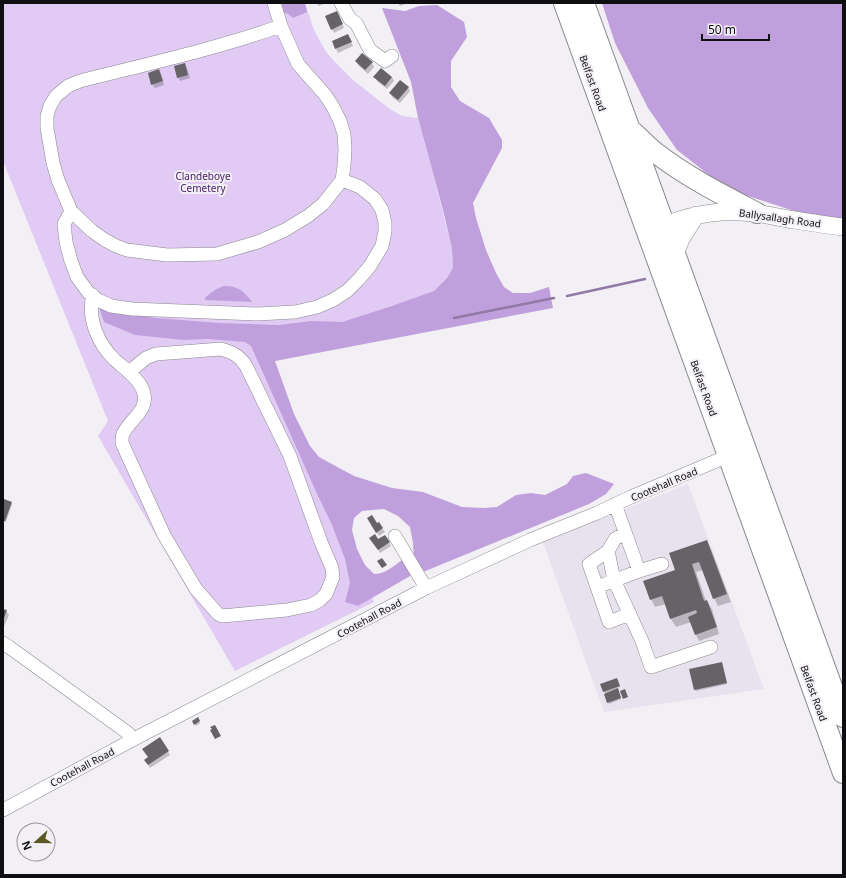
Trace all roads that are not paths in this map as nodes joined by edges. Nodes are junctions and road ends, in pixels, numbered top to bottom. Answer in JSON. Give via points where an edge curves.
{"nodes":[{"id":1,"x":274,"y":3,"type":"edge"},
{"id":2,"x":341,"y":3,"type":"edge"},
{"id":3,"x":564,"y":3,"type":"edge"},
{"id":4,"x":584,"y":3,"type":"edge"},
{"id":5,"x":281,"y":26,"type":"junction"},
{"id":6,"x":392,"y":56,"type":"dead end"},
{"id":7,"x":629,"y":128,"type":"junction"},
{"id":8,"x":342,"y":180,"type":"junction"},
{"id":9,"x":71,"y":211,"type":"junction"},
{"id":10,"x":757,"y":213,"type":"junction"},
{"id":11,"x":696,"y":216,"type":"junction"},
{"id":12,"x":843,"y":227,"type":"edge"},
{"id":13,"x":656,"y":228,"type":"junction"},
{"id":14,"x":675,"y":254,"type":"junction"},
{"id":15,"x":93,"y":295,"type":"junction"},
{"id":16,"x":129,"y":372,"type":"junction"},
{"id":17,"x":737,"y":452,"type":"junction"},
{"id":18,"x":615,"y":504,"type":"junction"},
{"id":19,"x":625,"y":533,"type":"junction"},
{"id":20,"x":395,"y":536,"type":"dead end"},
{"id":21,"x":608,"y":551,"type":"junction"},
{"id":22,"x":662,"y":564,"type":"dead end"},
{"id":23,"x":639,"y":571,"type":"junction"},
{"id":24,"x":614,"y":580,"type":"junction"},
{"id":25,"x":597,"y":587,"type":"junction"},
{"id":26,"x":426,"y":588,"type":"junction"},
{"id":27,"x":630,"y":614,"type":"junction"},
{"id":28,"x":3,"y":643,"type":"edge"},
{"id":29,"x":711,"y":647,"type":"dead end"},
{"id":30,"x":843,"y":717,"type":"edge"},
{"id":31,"x":134,"y":739,"type":"junction"},
{"id":32,"x":843,"y":773,"type":"edge"},
{"id":33,"x":3,"y":810,"type":"edge"}],
"edges":[{"from":1,"to":5,"type":"street"},
{"from":2,"to":6,"type":"street","via":[[350,19],[356,23],[370,50],[385,61]]},
{"from":3,"to":13,"type":"highway","name":"Belfast Road"},
{"from":4,"to":7,"type":"highway","name":"Belfast Road"},
{"from":5,"to":8,"type":"street","via":[[298,64],[326,96],[340,121],[345,149]]},
{"from":5,"to":9,"type":"street","via":[[233,42],[80,81],[68,86],[56,96],[47,116],[47,128],[56,174]]},
{"from":7,"to":10,"type":"highway","via":[[674,166]]},
{"from":7,"to":13,"type":"highway","name":"Belfast Road"},
{"from":8,"to":9,"type":"street","via":[[323,204],[291,227],[258,242],[217,254],[167,255],[127,250],[104,240]]},
{"from":8,"to":15,"type":"street","via":[[360,187],[375,199],[382,210],[385,231],[382,246],[370,266],[359,280],[333,300],[295,312],[257,314],[132,309],[111,306]]},
{"from":9,"to":15,"type":"street","via":[[64,224],[66,242],[77,277]]},
{"from":10,"to":11,"type":"main road","name":"Ballysallagh Road","via":[[715,213]]},
{"from":10,"to":12,"type":"main road","name":"Ballysallagh Road"},
{"from":11,"to":13,"type":"main road","name":"Ballysallagh Road"},
{"from":11,"to":14,"type":"main road","via":[[681,239]]},
{"from":13,"to":14,"type":"highway","name":"Belfast Road"},
{"from":13,"to":17,"type":"highway","name":"Belfast Road"},
{"from":14,"to":17,"type":"highway","name":"Belfast Road"},
{"from":15,"to":16,"type":"street","via":[[92,312],[98,336],[105,349]]},
{"from":16,"to":16,"type":"street","via":[[146,358],[156,354],[221,349],[230,351],[242,360],[290,456],[320,542],[332,568],[330,587],[320,600],[311,605],[288,610],[222,616],[196,589],[158,522],[122,443],[123,434],[145,402],[140,385]]},
{"from":17,"to":18,"type":"street","name":"Cootehall Road"},
{"from":17,"to":30,"type":"highway","name":"Belfast Road"},
{"from":17,"to":32,"type":"highway","name":"Belfast Road"},
{"from":18,"to":19,"type":"street"},
{"from":18,"to":26,"type":"street","name":"Cootehall Road"},
{"from":19,"to":21,"type":"street","via":[[615,540]]},
{"from":19,"to":23,"type":"street"},
{"from":20,"to":26,"type":"street"},
{"from":21,"to":24,"type":"street"},
{"from":21,"to":25,"type":"street","via":[[589,564]]},
{"from":22,"to":23,"type":"street"},
{"from":23,"to":24,"type":"street"},
{"from":24,"to":25,"type":"street"},
{"from":24,"to":27,"type":"street"},
{"from":25,"to":27,"type":"street","via":[[610,622]]},
{"from":26,"to":31,"type":"street","name":"Cootehall Road"},
{"from":27,"to":29,"type":"street","via":[[651,667]]},
{"from":28,"to":31,"type":"street"},
{"from":31,"to":33,"type":"street","name":"Cootehall Road"}]}
